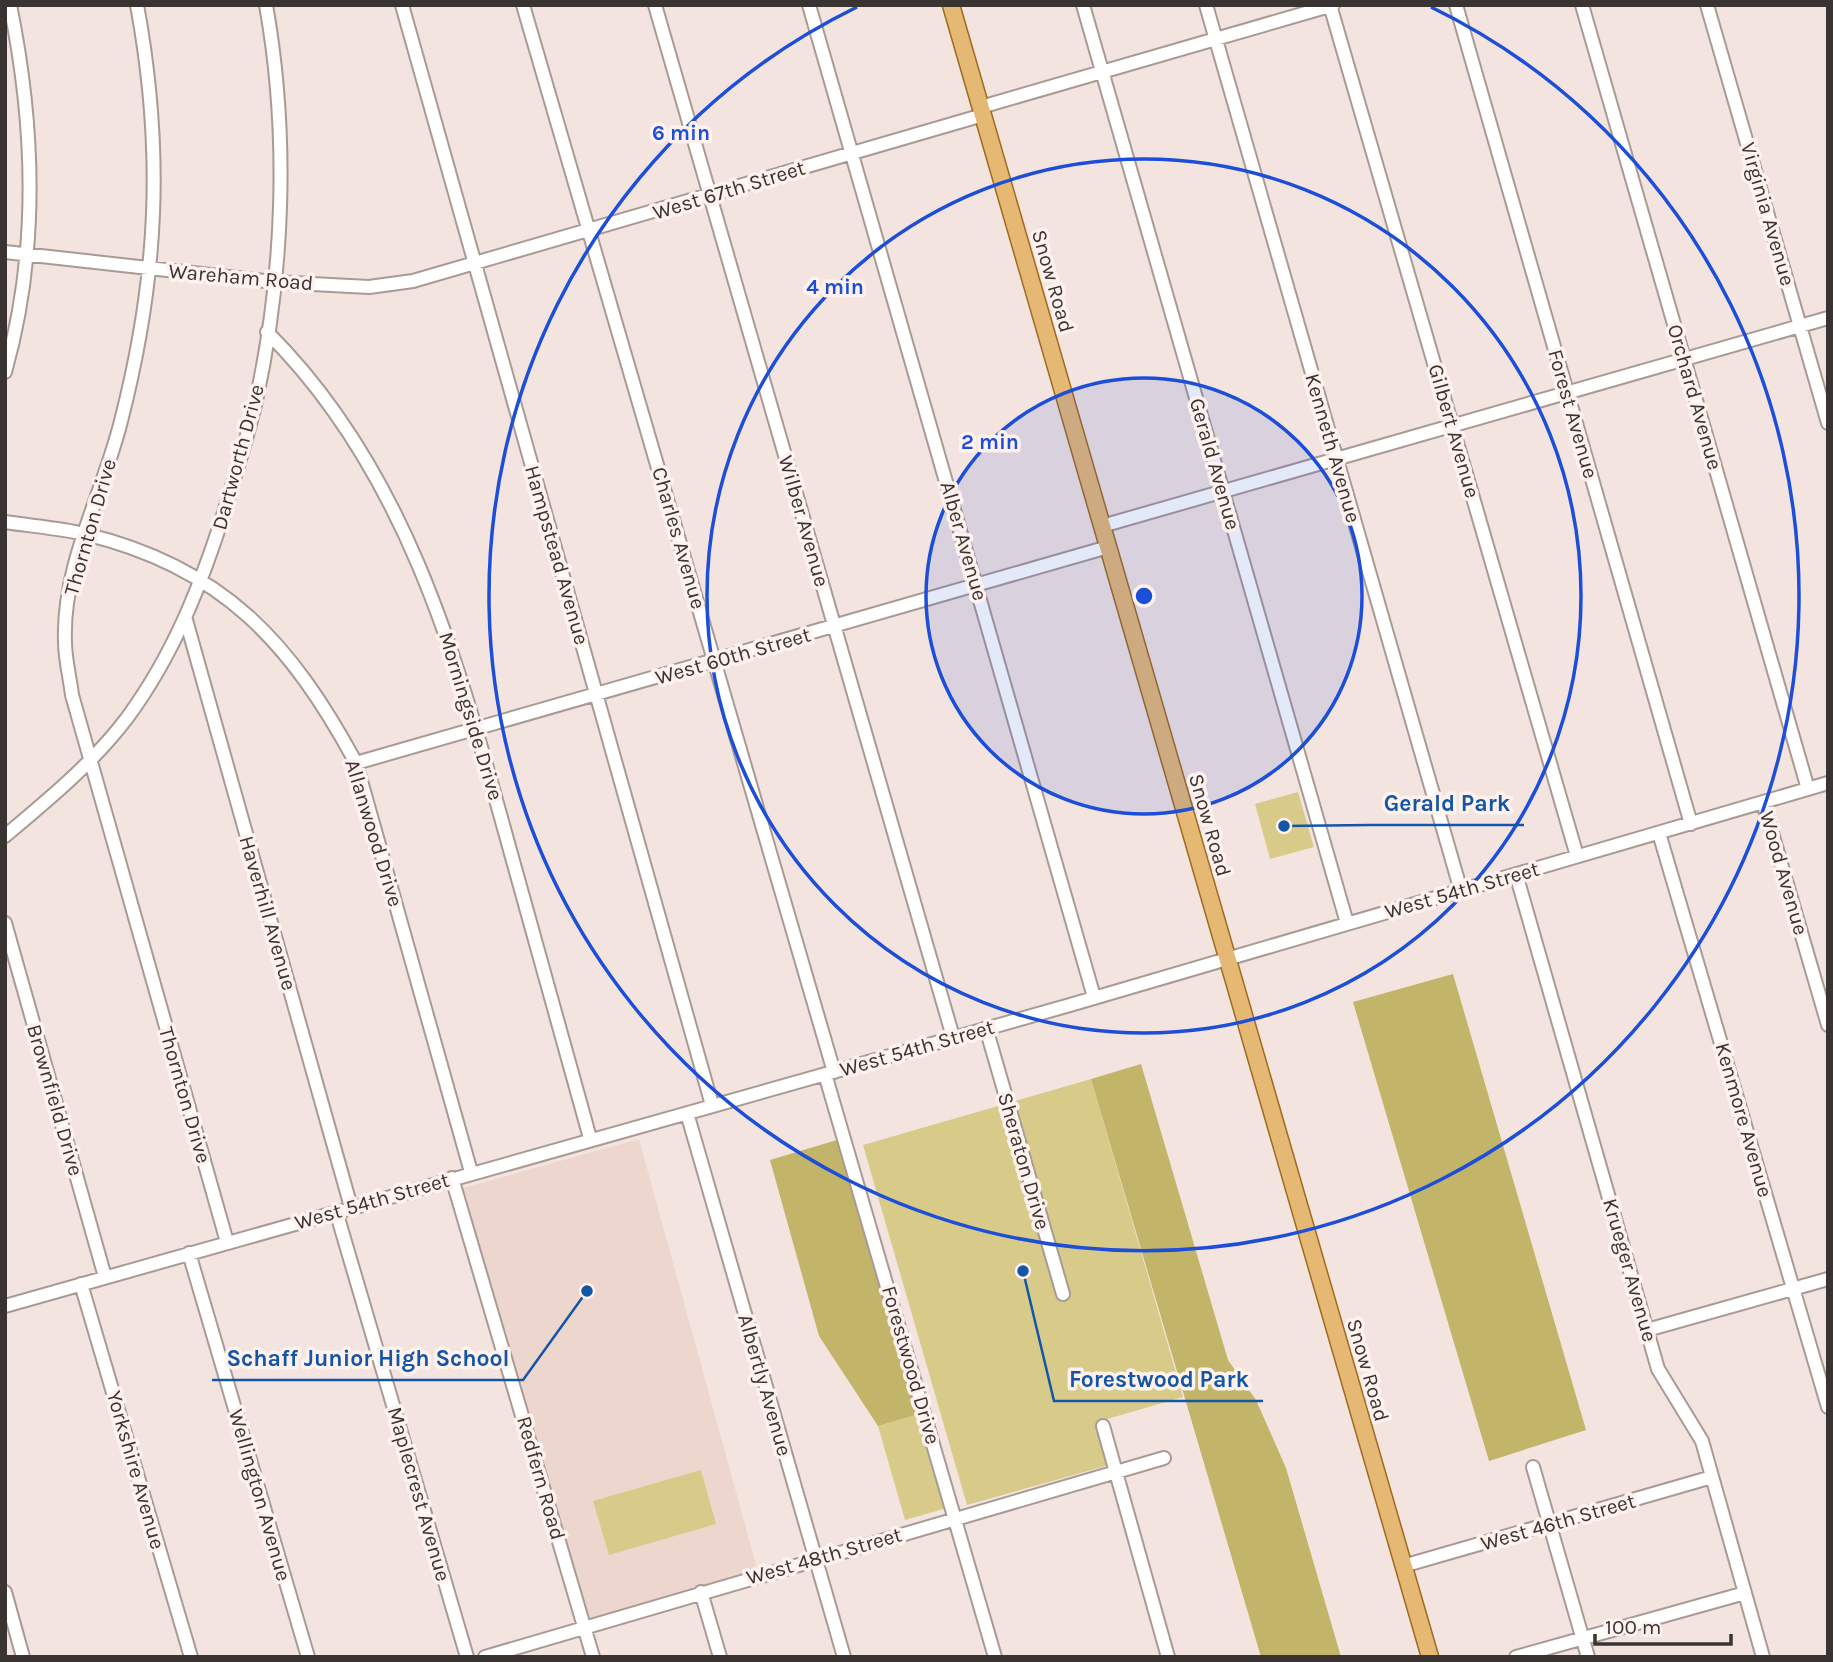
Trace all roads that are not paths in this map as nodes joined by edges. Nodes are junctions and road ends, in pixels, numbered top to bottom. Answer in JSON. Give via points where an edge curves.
{"nodes":[{"id":1,"x":10,"y":5,"type":"edge"},
{"id":2,"x":137,"y":5,"type":"edge"},
{"id":3,"x":266,"y":5,"type":"edge"},
{"id":4,"x":402,"y":5,"type":"edge"},
{"id":5,"x":523,"y":5,"type":"edge"},
{"id":6,"x":655,"y":5,"type":"edge"},
{"id":7,"x":809,"y":5,"type":"edge"},
{"id":8,"x":951,"y":5,"type":"edge"},
{"id":9,"x":1083,"y":5,"type":"edge"},
{"id":10,"x":1206,"y":5,"type":"edge"},
{"id":11,"x":1331,"y":5,"type":"edge"},
{"id":12,"x":1456,"y":5,"type":"edge"},
{"id":13,"x":1582,"y":5,"type":"edge"},
{"id":14,"x":1707,"y":5,"type":"edge"},
{"id":15,"x":1216,"y":40,"type":"junction"},
{"id":16,"x":1102,"y":72,"type":"junction"},
{"id":17,"x":982,"y":111,"type":"junction"},
{"id":18,"x":851,"y":153,"type":"junction"},
{"id":19,"x":709,"y":196,"type":"junction"},
{"id":20,"x":589,"y":231,"type":"junction"},
{"id":21,"x":5,"y":251,"type":"edge"},
{"id":22,"x":27,"y":254,"type":"junction"},
{"id":23,"x":476,"y":263,"type":"junction"},
{"id":24,"x":151,"y":269,"type":"junction"},
{"id":25,"x":274,"y":282,"type":"junction"},
{"id":26,"x":1828,"y":318,"type":"edge"},
{"id":27,"x":1800,"y":326,"type":"junction"},
{"id":28,"x":267,"y":332,"type":"junction"},
{"id":29,"x":1684,"y":360,"type":"junction"},
{"id":30,"x":5,"y":372,"type":"edge"},
{"id":31,"x":1567,"y":394,"type":"junction"},
{"id":32,"x":1828,"y":423,"type":"edge"},
{"id":33,"x":1453,"y":427,"type":"junction"},
{"id":34,"x":1336,"y":460,"type":"junction"},
{"id":35,"x":1223,"y":491,"type":"junction"},
{"id":36,"x":5,"y":522,"type":"edge"},
{"id":37,"x":1102,"y":526,"type":"junction"},
{"id":38,"x":84,"y":533,"type":"junction"},
{"id":39,"x":1108,"y":547,"type":"junction"},
{"id":40,"x":203,"y":581,"type":"junction"},
{"id":41,"x":977,"y":586,"type":"junction"},
{"id":42,"x":186,"y":620,"type":"junction"},
{"id":43,"x":835,"y":627,"type":"junction"},
{"id":44,"x":715,"y":662,"type":"junction"},
{"id":45,"x":596,"y":694,"type":"junction"},
{"id":46,"x":476,"y":729,"type":"junction"},
{"id":47,"x":90,"y":761,"type":"junction"},
{"id":48,"x":356,"y":763,"type":"junction"},
{"id":49,"x":1828,"y":783,"type":"edge"},
{"id":50,"x":1808,"y":789,"type":"junction"},
{"id":51,"x":1763,"y":802,"type":"junction"},
{"id":52,"x":1691,"y":824,"type":"junction"},
{"id":53,"x":1659,"y":833,"type":"junction"},
{"id":54,"x":5,"y":836,"type":"edge"},
{"id":55,"x":1577,"y":856,"type":"junction"},
{"id":56,"x":1516,"y":874,"type":"junction"},
{"id":57,"x":1461,"y":891,"type":"junction"},
{"id":58,"x":5,"y":923,"type":"edge"},
{"id":59,"x":1347,"y":923,"type":"junction"},
{"id":60,"x":1227,"y":957,"type":"junction"},
{"id":61,"x":1094,"y":997,"type":"junction"},
{"id":62,"x":1828,"y":1025,"type":"edge"},
{"id":63,"x":986,"y":1028,"type":"junction"},
{"id":64,"x":953,"y":1037,"type":"junction"},
{"id":65,"x":829,"y":1073,"type":"junction"},
{"id":66,"x":712,"y":1105,"type":"junction"},
{"id":67,"x":687,"y":1112,"type":"junction"},
{"id":68,"x":590,"y":1138,"type":"junction"},
{"id":69,"x":471,"y":1172,"type":"junction"},
{"id":70,"x":453,"y":1178,"type":"junction"},
{"id":71,"x":351,"y":1207,"type":"junction"},
{"id":72,"x":336,"y":1211,"type":"junction"},
{"id":73,"x":227,"y":1242,"type":"junction"},
{"id":74,"x":189,"y":1253,"type":"junction"},
{"id":75,"x":105,"y":1277,"type":"junction"},
{"id":76,"x":1828,"y":1279,"type":"edge"},
{"id":77,"x":81,"y":1284,"type":"junction"},
{"id":78,"x":1794,"y":1290,"type":"junction"},
{"id":79,"x":1063,"y":1294,"type":"dead end"},
{"id":80,"x":5,"y":1306,"type":"edge"},
{"id":81,"x":1647,"y":1330,"type":"junction"},
{"id":82,"x":1828,"y":1407,"type":"edge"},
{"id":83,"x":1103,"y":1426,"type":"dead end"},
{"id":84,"x":1164,"y":1458,"type":"dead end"},
{"id":85,"x":1533,"y":1466,"type":"dead end"},
{"id":86,"x":1114,"y":1473,"type":"junction"},
{"id":87,"x":1712,"y":1477,"type":"junction"},
{"id":88,"x":956,"y":1519,"type":"junction"},
{"id":89,"x":1550,"y":1524,"type":"junction"},
{"id":90,"x":815,"y":1559,"type":"junction"},
{"id":91,"x":1404,"y":1566,"type":"junction"},
{"id":92,"x":5,"y":1592,"type":"edge"},
{"id":93,"x":701,"y":1592,"type":"junction"},
{"id":94,"x":1745,"y":1593,"type":"junction"},
{"id":95,"x":585,"y":1628,"type":"junction"},
{"id":96,"x":1583,"y":1637,"type":"junction"},
{"id":97,"x":23,"y":1657,"type":"edge"},
{"id":98,"x":191,"y":1657,"type":"edge"},
{"id":99,"x":308,"y":1657,"type":"edge"},
{"id":100,"x":467,"y":1657,"type":"edge"},
{"id":101,"x":485,"y":1657,"type":"edge"},
{"id":102,"x":593,"y":1657,"type":"edge"},
{"id":103,"x":720,"y":1657,"type":"edge"},
{"id":104,"x":844,"y":1657,"type":"edge"},
{"id":105,"x":995,"y":1657,"type":"edge"},
{"id":106,"x":1168,"y":1657,"type":"edge"},
{"id":107,"x":1430,"y":1657,"type":"edge"},
{"id":108,"x":1516,"y":1657,"type":"edge"},
{"id":109,"x":1588,"y":1657,"type":"edge"},
{"id":110,"x":1763,"y":1657,"type":"edge"}],
"edges":[{"from":1,"to":22,"type":"street","via":[[29,115],[32,169]]},
{"from":2,"to":24,"type":"street","name":"Thornton Drive","via":[[154,121]]},
{"from":3,"to":25,"type":"street","name":"Dartworth Drive","via":[[279,144]]},
{"from":4,"to":23,"type":"street","name":"Hampstead Avenue"},
{"from":5,"to":20,"type":"street","name":"Charles Avenue"},
{"from":6,"to":19,"type":"street","name":"Wilber Avenue"},
{"from":7,"to":18,"type":"street","name":"Alber Avenue"},
{"from":8,"to":17,"type":"main road","name":"Snow Road"},
{"from":9,"to":16,"type":"street","name":"Gerald Avenue"},
{"from":10,"to":15,"type":"street","name":"Kenneth Avenue"},
{"from":11,"to":15,"type":"street","name":"West 67th Street"},
{"from":11,"to":33,"type":"street","name":"Gilbert Avenue"},
{"from":12,"to":31,"type":"street","name":"Forest Avenue"},
{"from":13,"to":29,"type":"street","name":"Orchard Avenue"},
{"from":14,"to":27,"type":"street","name":"Virginia Avenue"},
{"from":15,"to":16,"type":"street","name":"West 67th Street"},
{"from":15,"to":34,"type":"street","name":"Kenneth Avenue"},
{"from":16,"to":17,"type":"street","name":"West 67th Street"},
{"from":16,"to":35,"type":"street","name":"Gerald Avenue"},
{"from":17,"to":18,"type":"street","name":"West 67th Street"},
{"from":17,"to":37,"type":"main road","name":"Snow Road"},
{"from":18,"to":19,"type":"street","name":"West 67th Street"},
{"from":18,"to":41,"type":"street","name":"Alber Avenue"},
{"from":19,"to":20,"type":"street","name":"West 67th Street"},
{"from":19,"to":43,"type":"street","name":"Wilber Avenue"},
{"from":20,"to":23,"type":"street","name":"West 67th Street"},
{"from":20,"to":44,"type":"street","name":"Charles Avenue"},
{"from":21,"to":22,"type":"street","name":"Wareham Road"},
{"from":22,"to":24,"type":"street","name":"Wareham Road"},
{"from":22,"to":30,"type":"street"},
{"from":23,"to":25,"type":"street","name":"Wareham Road","via":[[413,281],[369,287]]},
{"from":23,"to":45,"type":"street","name":"Hampstead Avenue"},
{"from":24,"to":25,"type":"street","name":"Wareham Road"},
{"from":24,"to":38,"type":"street","name":"Thornton Drive","via":[[121,424]]},
{"from":25,"to":28,"type":"street","name":"Dartworth Drive"},
{"from":26,"to":27,"type":"street"},
{"from":27,"to":29,"type":"street"},
{"from":27,"to":32,"type":"street","name":"Virginia Avenue"},
{"from":28,"to":40,"type":"street","name":"Dartworth Drive","via":[[256,401]]},
{"from":28,"to":46,"type":"street","name":"Morningside Drive","via":[[332,405],[408,536],[439,612]]},
{"from":29,"to":31,"type":"street"},
{"from":29,"to":50,"type":"street","name":"Orchard Avenue"},
{"from":31,"to":33,"type":"street"},
{"from":31,"to":52,"type":"street","name":"Forest Avenue"},
{"from":33,"to":34,"type":"street"},
{"from":33,"to":55,"type":"street","name":"Gilbert Avenue"},
{"from":34,"to":35,"type":"street"},
{"from":34,"to":57,"type":"street","name":"Kenneth Avenue"},
{"from":35,"to":37,"type":"street"},
{"from":35,"to":59,"type":"street","name":"Gerald Avenue"},
{"from":36,"to":38,"type":"street","name":"Allanwood Drive"},
{"from":37,"to":39,"type":"main road","name":"Snow Road"},
{"from":38,"to":40,"type":"street","name":"Allanwood Drive","via":[[146,553]]},
{"from":38,"to":47,"type":"street","name":"Thornton Drive","via":[[71,583],[65,642],[72,695]]},
{"from":39,"to":41,"type":"street","name":"West 60th Street"},
{"from":39,"to":60,"type":"main road","name":"Snow Road"},
{"from":40,"to":42,"type":"street","name":"Dartworth Drive"},
{"from":40,"to":48,"type":"street","name":"Allanwood Drive","via":[[244,609],[286,653],[329,712]]},
{"from":41,"to":43,"type":"street","name":"West 60th Street"},
{"from":41,"to":61,"type":"street","name":"Alber Avenue"},
{"from":42,"to":47,"type":"street","name":"Dartworth Drive","via":[[156,674]]},
{"from":42,"to":71,"type":"street","name":"Haverhill Avenue"},
{"from":43,"to":44,"type":"street","name":"West 60th Street"},
{"from":43,"to":64,"type":"street","name":"Wilber Avenue"},
{"from":44,"to":45,"type":"street","name":"West 60th Street"},
{"from":44,"to":65,"type":"street","name":"Charles Avenue"},
{"from":45,"to":46,"type":"street","name":"West 60th Street"},
{"from":45,"to":66,"type":"street","name":"Hampstead Avenue"},
{"from":46,"to":48,"type":"street","name":"West 60th Street"},
{"from":46,"to":68,"type":"street","name":"Morningside Drive"},
{"from":47,"to":54,"type":"street","name":"Dartworth Drive"},
{"from":47,"to":73,"type":"street","name":"Thornton Drive"},
{"from":48,"to":69,"type":"street","name":"Allanwood Drive"},
{"from":49,"to":50,"type":"street","name":"West 54th Street"},
{"from":50,"to":51,"type":"street","name":"West 54th Street"},
{"from":51,"to":52,"type":"street","name":"West 54th Street"},
{"from":51,"to":62,"type":"street","name":"Wood Avenue"},
{"from":52,"to":53,"type":"street","name":"West 54th Street"},
{"from":53,"to":55,"type":"street","name":"West 54th Street"},
{"from":53,"to":78,"type":"street","name":"Kenmore Avenue"},
{"from":55,"to":56,"type":"street","name":"West 54th Street"},
{"from":56,"to":57,"type":"street","name":"West 54th Street"},
{"from":56,"to":81,"type":"street","name":"Krueger Avenue"},
{"from":57,"to":59,"type":"street","name":"West 54th Street"},
{"from":58,"to":75,"type":"street","name":"Brownfield Drive"},
{"from":59,"to":60,"type":"street","name":"West 54th Street"},
{"from":60,"to":61,"type":"street","name":"West 54th Street"},
{"from":60,"to":91,"type":"main road","name":"Snow Road"},
{"from":61,"to":63,"type":"street","name":"West 54th Street"},
{"from":63,"to":64,"type":"street","name":"West 54th Street"},
{"from":63,"to":79,"type":"street","name":"Sheraton Drive"},
{"from":64,"to":65,"type":"street","name":"West 54th Street"},
{"from":65,"to":66,"type":"street","name":"West 54th Street"},
{"from":65,"to":88,"type":"street","name":"Forestwood Drive"},
{"from":66,"to":67,"type":"street","name":"West 54th Street"},
{"from":67,"to":68,"type":"street","name":"West 54th Street"},
{"from":67,"to":90,"type":"street","name":"Albertly Avenue"},
{"from":68,"to":69,"type":"street","name":"West 54th Street"},
{"from":69,"to":70,"type":"street","name":"West 54th Street"},
{"from":70,"to":71,"type":"street","name":"West 54th Street"},
{"from":70,"to":95,"type":"street","name":"Redfern Road"},
{"from":71,"to":72,"type":"street","name":"West 54th Street"},
{"from":72,"to":73,"type":"street","name":"West 54th Street"},
{"from":72,"to":100,"type":"street","name":"Maplecrest Avenue"},
{"from":73,"to":74,"type":"street","name":"West 54th Street"},
{"from":74,"to":75,"type":"street","name":"West 54th Street"},
{"from":74,"to":99,"type":"street","name":"Wellington Avenue"},
{"from":75,"to":77,"type":"street","name":"West 54th Street"},
{"from":76,"to":78,"type":"street"},
{"from":77,"to":80,"type":"street","name":"West 54th Street"},
{"from":77,"to":98,"type":"street","name":"Yorkshire Avenue"},
{"from":78,"to":81,"type":"street"},
{"from":78,"to":82,"type":"street","name":"Kenmore Avenue"},
{"from":81,"to":87,"type":"street","name":"Krueger Avenue","via":[[1658,1369],[1702,1441]]},
{"from":83,"to":86,"type":"street"},
{"from":84,"to":86,"type":"street","name":"West 48th Street"},
{"from":85,"to":89,"type":"street"},
{"from":86,"to":88,"type":"street","name":"West 48th Street"},
{"from":86,"to":106,"type":"street"},
{"from":87,"to":89,"type":"street","name":"West 46th Street"},
{"from":87,"to":94,"type":"street","name":"Krueger Avenue"},
{"from":88,"to":90,"type":"street","name":"West 48th Street"},
{"from":88,"to":105,"type":"street","name":"Forestwood Drive"},
{"from":89,"to":91,"type":"street","name":"West 46th Street"},
{"from":89,"to":96,"type":"street"},
{"from":90,"to":93,"type":"street","name":"West 48th Street"},
{"from":90,"to":104,"type":"street","name":"Albertly Avenue"},
{"from":91,"to":107,"type":"main road","name":"Snow Road"},
{"from":92,"to":97,"type":"street"},
{"from":93,"to":95,"type":"street","name":"West 48th Street"},
{"from":93,"to":103,"type":"street"},
{"from":94,"to":96,"type":"street"},
{"from":94,"to":110,"type":"street","name":"Krueger Avenue"},
{"from":95,"to":101,"type":"street","name":"West 48th Street"},
{"from":95,"to":102,"type":"street","name":"Redfern Road"},
{"from":96,"to":108,"type":"street"},
{"from":96,"to":109,"type":"street"}]}
